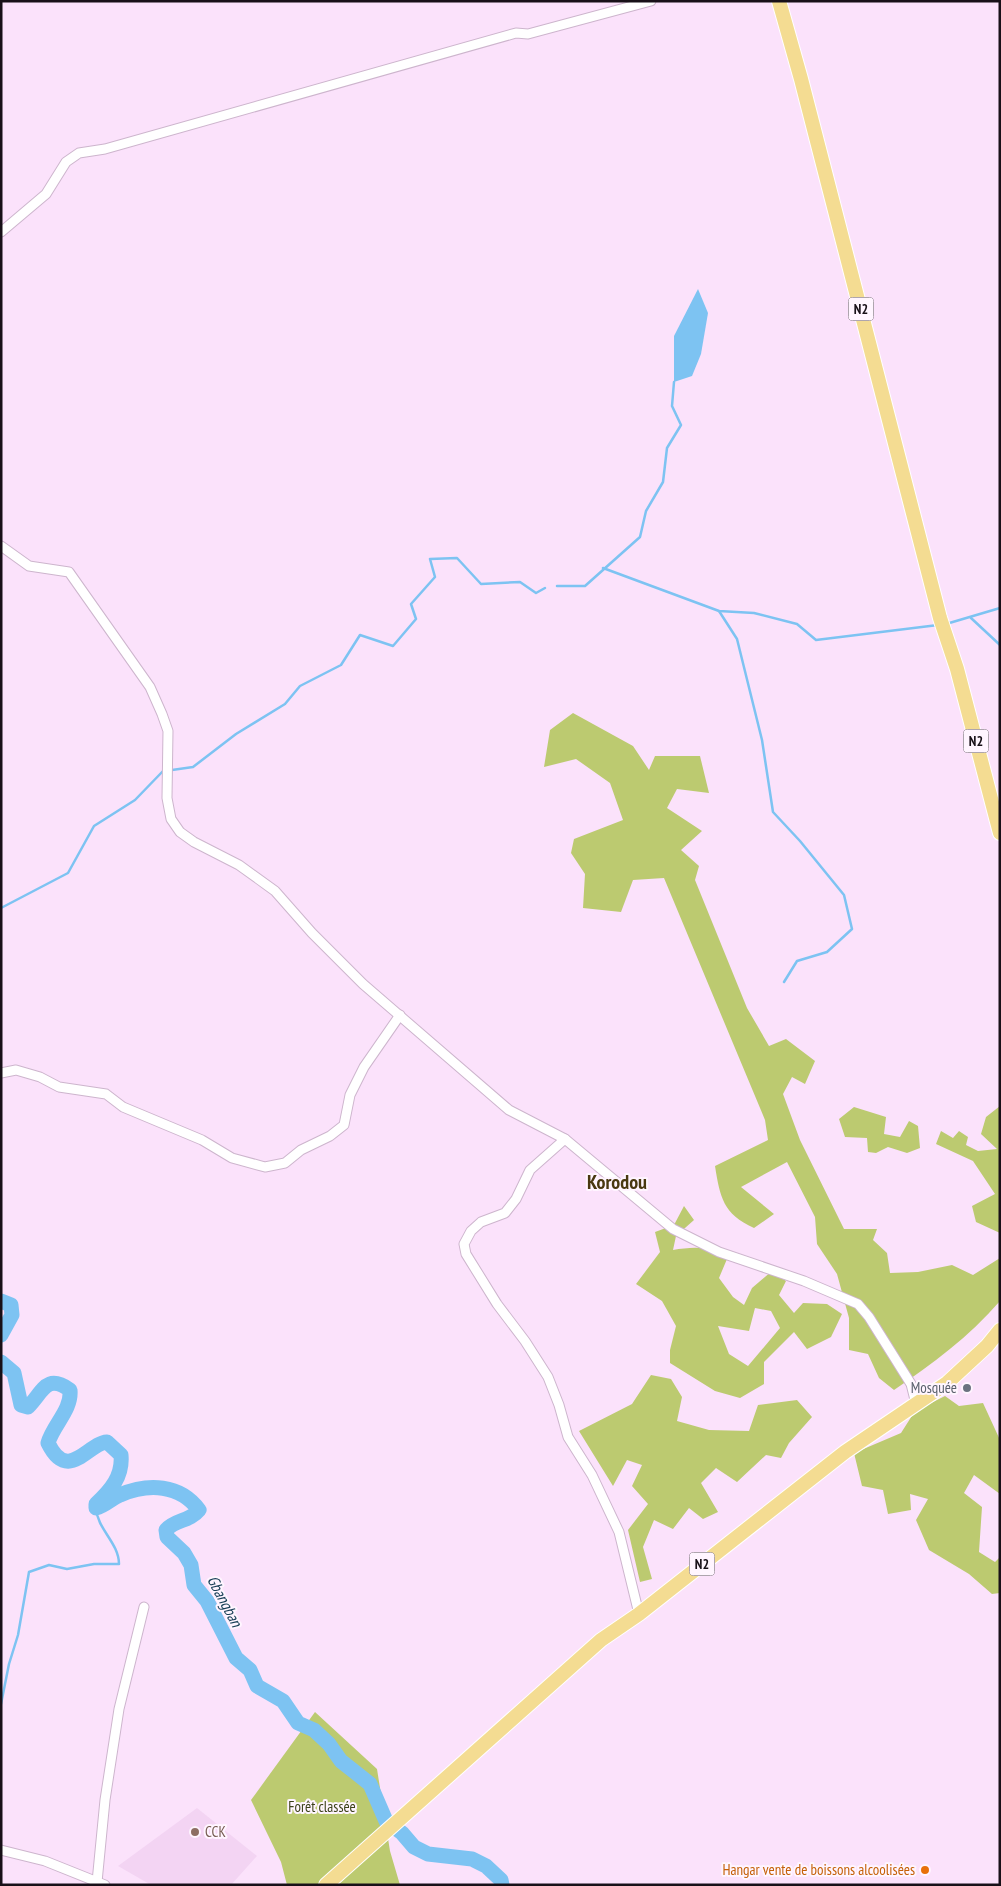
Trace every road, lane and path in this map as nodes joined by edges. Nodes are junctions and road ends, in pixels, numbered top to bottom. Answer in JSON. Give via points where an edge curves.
{"nodes":[{"id":1,"x":652,"y":1,"type":"edge"},
{"id":2,"x":778,"y":1,"type":"edge"},
{"id":3,"x":1,"y":232,"type":"edge"},
{"id":4,"x":1,"y":546,"type":"edge"},
{"id":5,"x":1000,"y":833,"type":"edge"},
{"id":6,"x":400,"y":1015,"type":"junction"},
{"id":7,"x":1,"y":1072,"type":"edge"},
{"id":8,"x":565,"y":1139,"type":"junction"},
{"id":9,"x":1000,"y":1330,"type":"edge"},
{"id":10,"x":916,"y":1404,"type":"junction"},
{"id":11,"x":144,"y":1607,"type":"dead end"},
{"id":12,"x":639,"y":1614,"type":"junction"},
{"id":13,"x":1,"y":1850,"type":"edge"},
{"id":14,"x":101,"y":1883,"type":"edge"},
{"id":15,"x":326,"y":1885,"type":"edge"}],
"edges":[{"from":1,"to":3,"type":"street","via":[[528,34],[516,33],[114,146],[79,153],[66,162],[46,194]]},
{"from":2,"to":5,"type":"highway","number":"N2","via":[[809,107],[940,618],[957,669]]},
{"from":4,"to":6,"type":"street","via":[[30,566],[69,572],[150,687],[168,732],[168,798],[171,819],[180,832],[239,865],[275,891],[363,984]]},
{"from":6,"to":7,"type":"street","via":[[364,1067],[350,1094],[344,1125],[285,1163],[265,1167],[232,1158],[202,1140],[128,1109],[106,1094],[59,1087],[16,1070]]},
{"from":6,"to":8,"type":"street","via":[[509,1110]]},
{"from":8,"to":10,"type":"street","via":[[673,1229],[719,1252],[804,1281],[858,1304],[911,1384]]},
{"from":8,"to":12,"type":"street","via":[[530,1170],[505,1213],[481,1222],[464,1244],[466,1254],[497,1304],[526,1341],[548,1377],[568,1437],[592,1475],[619,1532]]},
{"from":9,"to":10,"type":"highway","number":"N2","via":[[948,1383]]},
{"from":10,"to":12,"type":"highway","number":"N2","via":[[845,1452]]},
{"from":11,"to":14,"type":"street","via":[[119,1709],[105,1800]]},
{"from":12,"to":15,"type":"highway","number":"N2","via":[[601,1640]]},
{"from":13,"to":14,"type":"street","via":[[45,1861]]}]}
